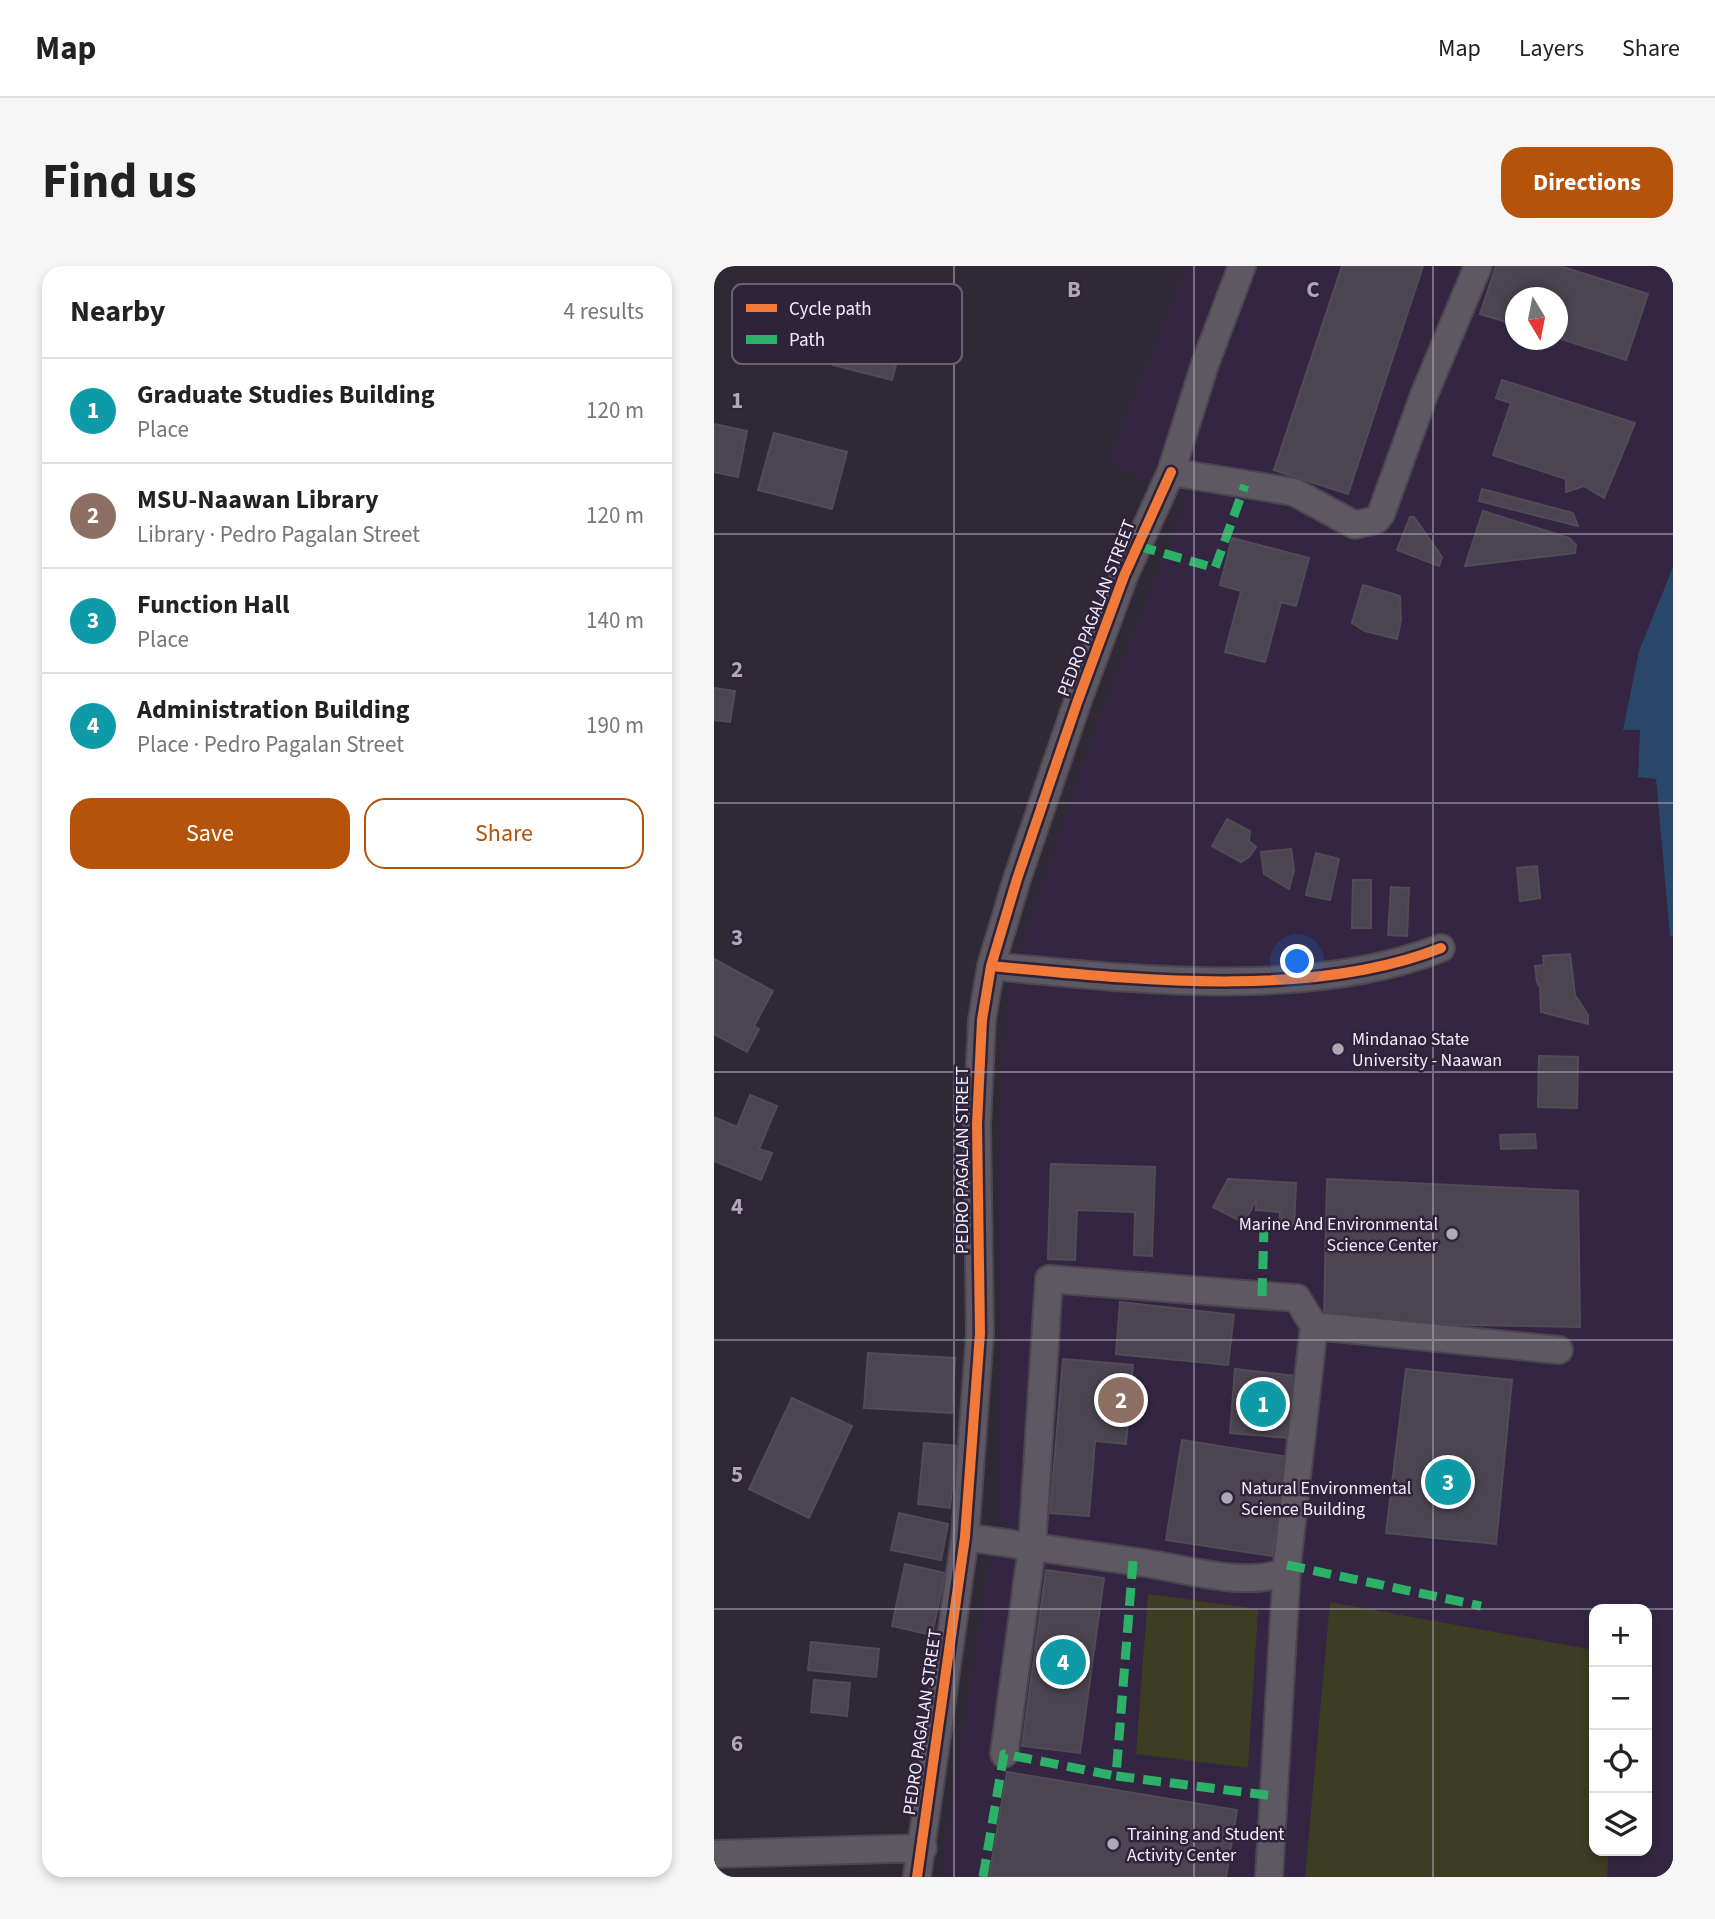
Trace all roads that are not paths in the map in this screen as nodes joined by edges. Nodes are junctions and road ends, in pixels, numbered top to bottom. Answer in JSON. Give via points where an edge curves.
{"nodes":[{"id":1,"x":1242,"y":266,"type":"edge"},
{"id":2,"x":1478,"y":266,"type":"edge"},
{"id":3,"x":1171,"y":472,"type":"junction"},
{"id":4,"x":1441,"y":948,"type":"dead end"},
{"id":5,"x":991,"y":966,"type":"junction"},
{"id":6,"x":1314,"y":1326,"type":"junction"},
{"id":7,"x":1559,"y":1350,"type":"dead end"},
{"id":8,"x":965,"y":1537,"type":"junction"},
{"id":9,"x":1032,"y":1547,"type":"junction"},
{"id":10,"x":1287,"y":1565,"type":"junction"},
{"id":11,"x":1004,"y":1754,"type":"dead end"},
{"id":12,"x":923,"y":1848,"type":"junction"},
{"id":13,"x":714,"y":1854,"type":"edge"},
{"id":14,"x":917,"y":1877,"type":"edge"},
{"id":15,"x":1269,"y":1877,"type":"edge"}],
"edges":[{"from":1,"to":3,"type":"street","name":"PEDRO PAGALAN STREET"},
{"from":2,"to":3,"type":"street","via":[[1376,520],[1354,525],[1294,492]]},
{"from":3,"to":5,"type":"street","name":"PEDRO PAGALAN STREET","via":[[1124,576],[1077,703]]},
{"from":4,"to":5,"type":"street","via":[[1401,963],[1356,972],[1202,982]]},
{"from":5,"to":8,"type":"street","name":"PEDRO PAGALAN STREET","via":[[982,1020],[977,1124],[980,1333]]},
{"from":6,"to":7,"type":"street"},
{"from":6,"to":9,"type":"street","via":[[1297,1298],[1049,1279]]},
{"from":6,"to":10,"type":"street"},
{"from":8,"to":9,"type":"street"},
{"from":8,"to":12,"type":"street","name":"PEDRO PAGALAN STREET"},
{"from":9,"to":10,"type":"street","via":[[1249,1579],[1282,1573]]},
{"from":9,"to":11,"type":"street"},
{"from":10,"to":15,"type":"street"},
{"from":12,"to":13,"type":"street"},
{"from":12,"to":14,"type":"street","name":"PEDRO PAGALAN STREET"}]}
